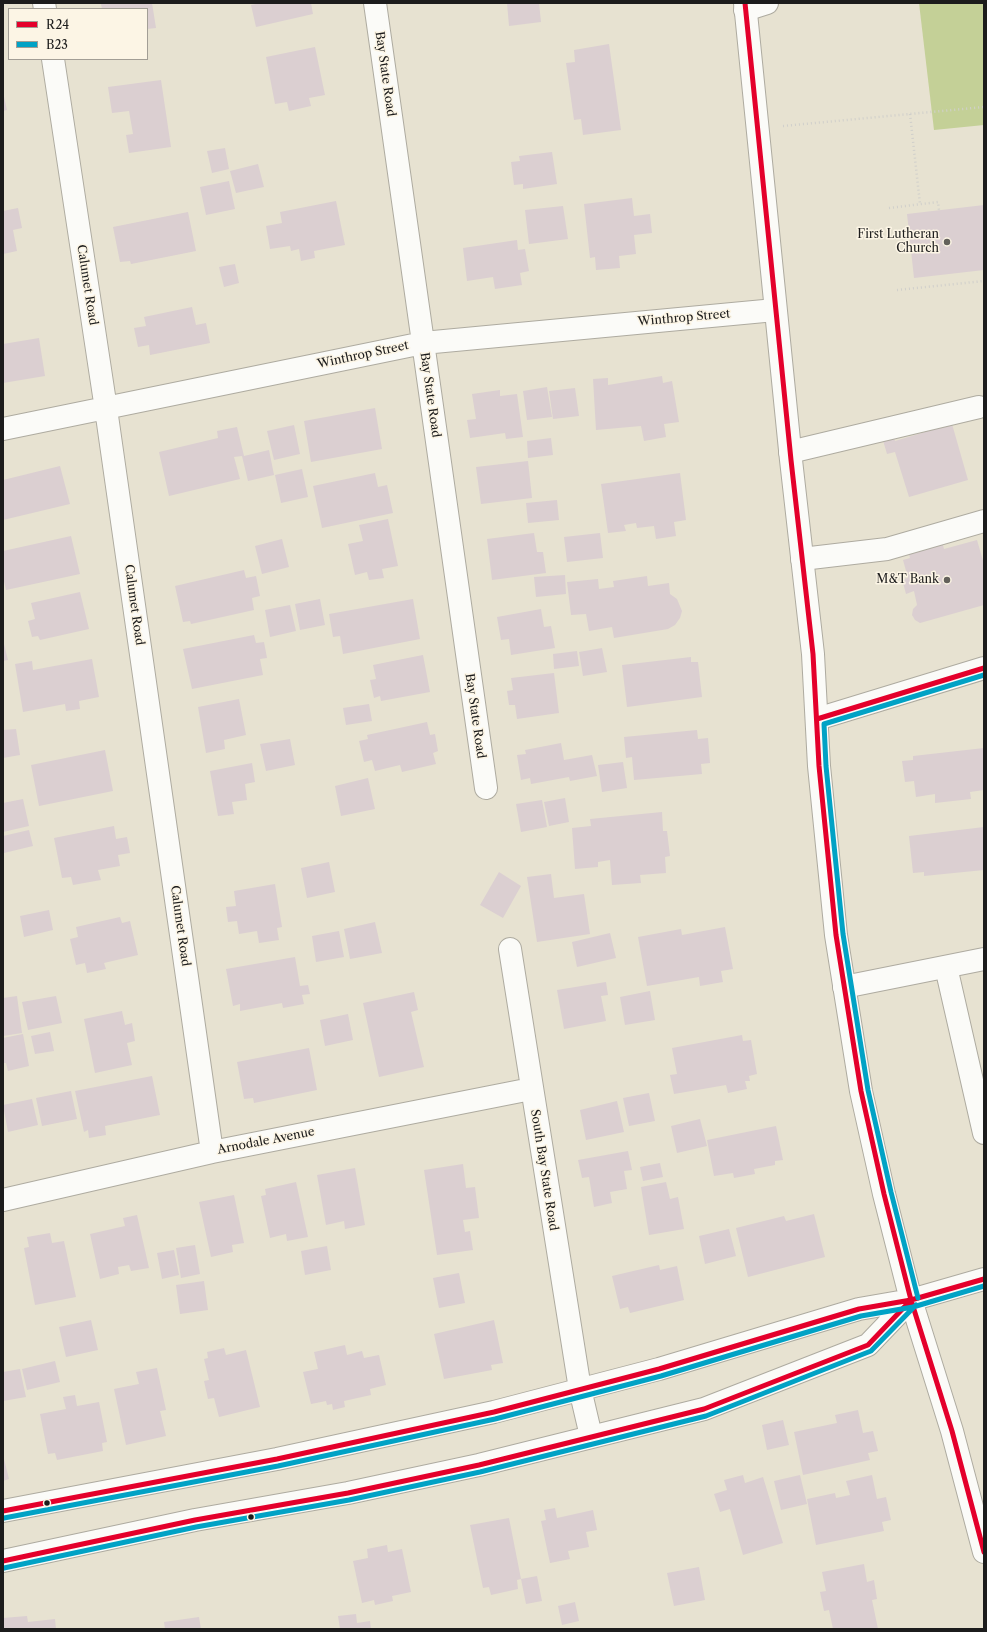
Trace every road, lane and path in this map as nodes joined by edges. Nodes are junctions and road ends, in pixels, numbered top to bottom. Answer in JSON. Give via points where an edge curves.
{"nodes":[{"id":1,"x":375,"y":3,"type":"edge"},
{"id":2,"x":768,"y":3,"type":"edge"},
{"id":3,"x":745,"y":6,"type":"edge"},
{"id":4,"x":53,"y":60,"type":"edge"},
{"id":5,"x":984,"y":107,"type":"edge"},
{"id":6,"x":910,"y":114,"type":"junction"},
{"id":7,"x":757,"y":129,"type":"junction"},
{"id":8,"x":920,"y":204,"type":"junction"},
{"id":9,"x":889,"y":208,"type":"dead end"},
{"id":10,"x":939,"y":210,"type":"dead end"},
{"id":11,"x":984,"y":281,"type":"edge"},
{"id":12,"x":897,"y":290,"type":"dead end"},
{"id":13,"x":775,"y":310,"type":"junction"},
{"id":14,"x":423,"y":343,"type":"junction"},
{"id":15,"x":979,"y":407,"type":"dead end"},
{"id":16,"x":106,"y":409,"type":"junction"},
{"id":17,"x":3,"y":429,"type":"edge"},
{"id":18,"x":790,"y":452,"type":"junction"},
{"id":19,"x":984,"y":520,"type":"edge"},
{"id":20,"x":802,"y":559,"type":"junction"},
{"id":21,"x":984,"y":668,"type":"edge"},
{"id":22,"x":817,"y":719,"type":"junction"},
{"id":23,"x":486,"y":788,"type":"dead end"},
{"id":24,"x":510,"y":949,"type":"dead end"},
{"id":25,"x":984,"y":959,"type":"edge"},
{"id":26,"x":946,"y":967,"type":"junction"},
{"id":27,"x":844,"y":987,"type":"junction"},
{"id":28,"x":531,"y":1090,"type":"junction"},
{"id":29,"x":984,"y":1133,"type":"edge"},
{"id":30,"x":212,"y":1152,"type":"junction"},
{"id":31,"x":3,"y":1200,"type":"edge"},
{"id":32,"x":984,"y":1279,"type":"edge"},
{"id":33,"x":911,"y":1300,"type":"junction"},
{"id":34,"x":580,"y":1389,"type":"junction"},
{"id":35,"x":591,"y":1436,"type":"junction"},
{"id":36,"x":3,"y":1511,"type":"edge"},
{"id":37,"x":984,"y":1552,"type":"edge"},
{"id":38,"x":3,"y":1560,"type":"edge"}],
"edges":[{"from":1,"to":14,"type":"street","name":"Bay State Road"},
{"from":2,"to":3,"type":"street"},
{"from":3,"to":7,"type":"street"},
{"from":4,"to":16,"type":"street","name":"Calumet Road"},
{"from":5,"to":6,"type":"path"},
{"from":6,"to":7,"type":"path"},
{"from":6,"to":8,"type":"path"},
{"from":7,"to":13,"type":"street"},
{"from":8,"to":9,"type":"path"},
{"from":8,"to":10,"type":"path","via":[[938,202]]},
{"from":11,"to":12,"type":"path"},
{"from":13,"to":14,"type":"street","name":"Winthrop Street"},
{"from":13,"to":18,"type":"street"},
{"from":14,"to":16,"type":"street","name":"Winthrop Street"},
{"from":14,"to":23,"type":"street","name":"Bay State Road"},
{"from":15,"to":18,"type":"street"},
{"from":16,"to":17,"type":"street","name":"Winthrop Street"},
{"from":16,"to":30,"type":"street","name":"Calumet Road"},
{"from":18,"to":20,"type":"street"},
{"from":19,"to":20,"type":"street","via":[[887,549]]},
{"from":20,"to":22,"type":"street","via":[[813,654]]},
{"from":21,"to":22,"type":"street"},
{"from":22,"to":27,"type":"street","via":[[819,766],[836,935]]},
{"from":24,"to":28,"type":"street","name":"South Bay State Road"},
{"from":25,"to":26,"type":"street"},
{"from":26,"to":27,"type":"street"},
{"from":26,"to":29,"type":"street"},
{"from":27,"to":33,"type":"street","via":[[861,1091]]},
{"from":28,"to":30,"type":"street","name":"Arnodale Avenue"},
{"from":28,"to":34,"type":"street","name":"South Bay State Road"},
{"from":30,"to":31,"type":"street","name":"Arnodale Avenue"},
{"from":32,"to":33,"type":"street"},
{"from":33,"to":34,"type":"street","via":[[859,1309],[659,1369]]},
{"from":33,"to":35,"type":"street","via":[[868,1345],[704,1409]]},
{"from":33,"to":37,"type":"street","via":[[952,1431]]},
{"from":34,"to":35,"type":"street","name":"South Bay State Road"},
{"from":34,"to":36,"type":"street","via":[[494,1412],[277,1459]]},
{"from":35,"to":38,"type":"street","via":[[479,1465],[348,1493],[195,1520]]}]}
